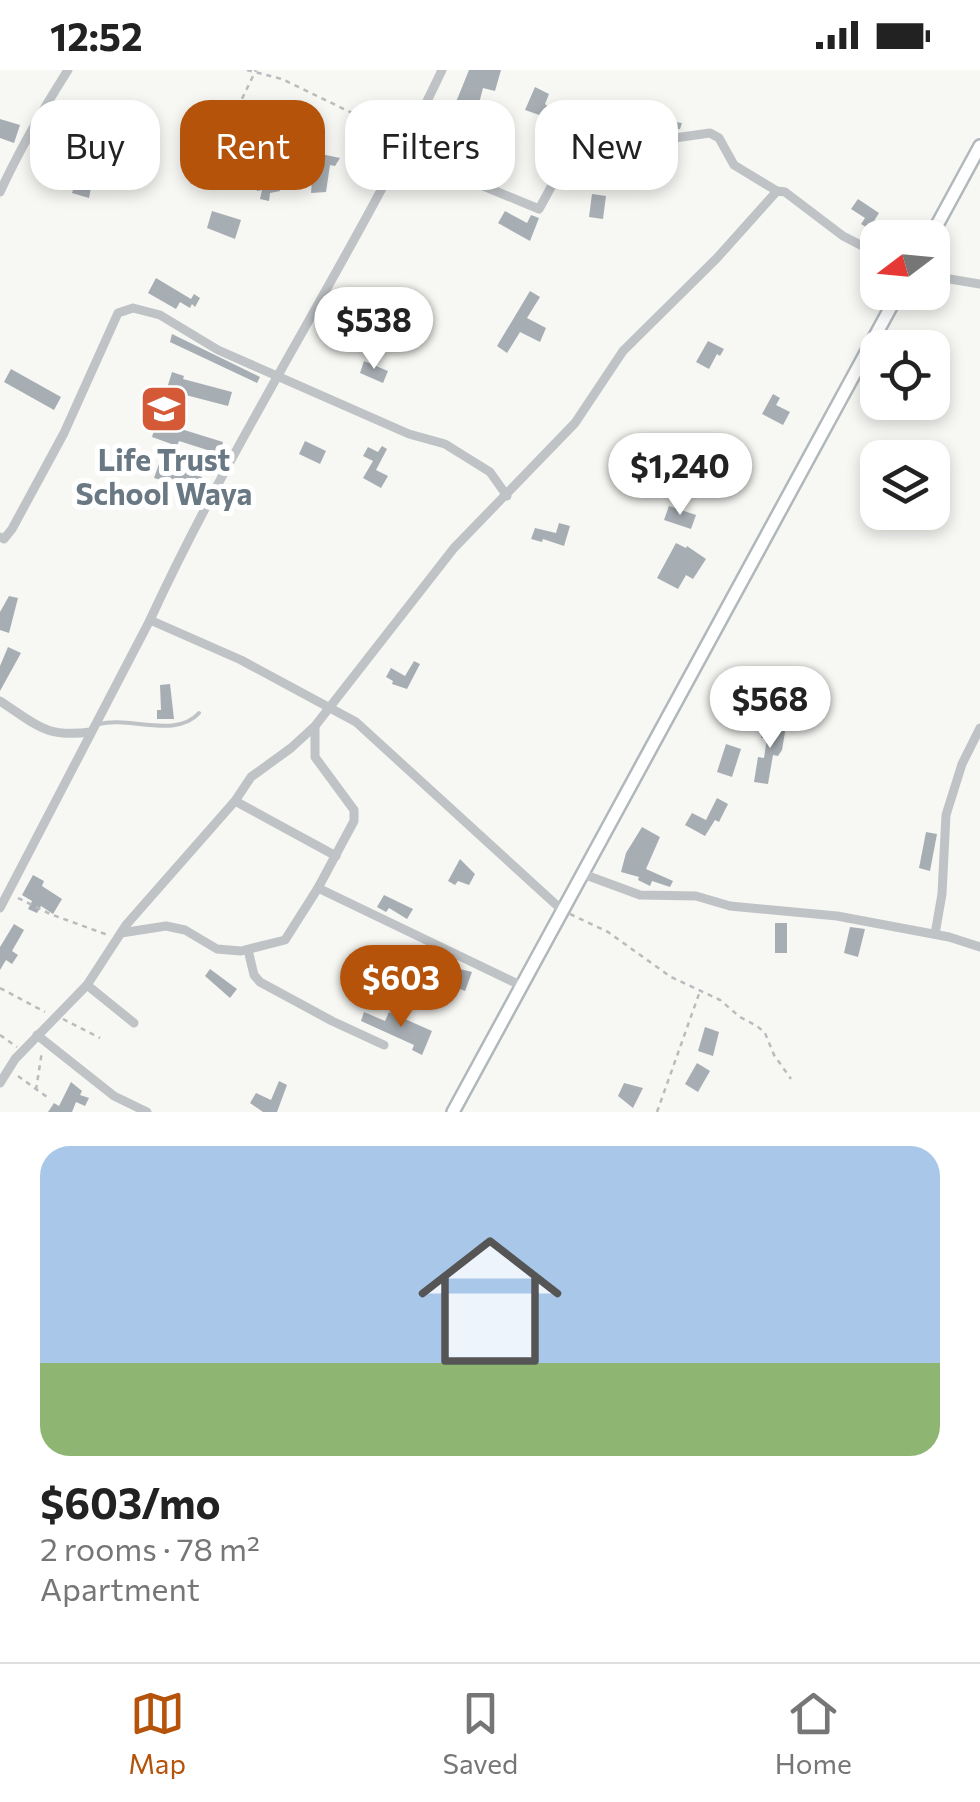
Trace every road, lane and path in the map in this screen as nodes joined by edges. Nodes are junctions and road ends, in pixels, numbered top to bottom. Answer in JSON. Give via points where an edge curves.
{"nodes":[{"id":1,"x":68,"y":70,"type":"edge"},
{"id":2,"x":247,"y":70,"type":"edge"},
{"id":3,"x":442,"y":70,"type":"edge"},
{"id":4,"x":255,"y":72,"type":"edge"},
{"id":5,"x":241,"y":100,"type":"edge"},
{"id":6,"x":428,"y":100,"type":"edge"},
{"id":7,"x":345,"y":110,"type":"edge"},
{"id":8,"x":980,"y":146,"type":"edge"},
{"id":9,"x":381,"y":190,"type":"edge"},
{"id":10,"x":491,"y":190,"type":"edge"},
{"id":11,"x":777,"y":191,"type":"junction"},
{"id":12,"x":0,"y":192,"type":"edge"},
{"id":13,"x":940,"y":220,"type":"edge"},
{"id":14,"x":860,"y":245,"type":"edge"},
{"id":15,"x":950,"y":279,"type":"edge"},
{"id":16,"x":980,"y":284,"type":"edge"},
{"id":17,"x":890,"y":310,"type":"edge"},
{"id":18,"x":278,"y":374,"type":"junction"},
{"id":19,"x":507,"y":496,"type":"junction"},
{"id":20,"x":0,"y":537,"type":"edge"},
{"id":21,"x":150,"y":620,"type":"junction"},
{"id":22,"x":0,"y":702,"type":"edge"},
{"id":23,"x":327,"y":708,"type":"junction"},
{"id":24,"x":199,"y":713,"type":"dead end"},
{"id":25,"x":316,"y":726,"type":"junction"},
{"id":26,"x":92,"y":728,"type":"junction"},
{"id":27,"x":980,"y":728,"type":"edge"},
{"id":28,"x":235,"y":800,"type":"junction"},
{"id":29,"x":336,"y":856,"type":"junction"},
{"id":30,"x":583,"y":874,"type":"junction"},
{"id":31,"x":318,"y":888,"type":"junction"},
{"id":32,"x":8,"y":892,"type":"junction"},
{"id":33,"x":0,"y":908,"type":"edge"},
{"id":34,"x":563,"y":911,"type":"junction"},
{"id":35,"x":936,"y":934,"type":"junction"},
{"id":36,"x":119,"y":936,"type":"junction"},
{"id":37,"x":979,"y":943,"type":"edge"},
{"id":38,"x":248,"y":950,"type":"junction"},
{"id":39,"x":87,"y":985,"type":"junction"},
{"id":40,"x":520,"y":985,"type":"junction"},
{"id":41,"x":0,"y":988,"type":"edge"},
{"id":42,"x":700,"y":993,"type":"junction"},
{"id":43,"x":55,"y":1018,"type":"junction"},
{"id":44,"x":134,"y":1023,"type":"dead end"},
{"id":45,"x":0,"y":1035,"type":"edge"},
{"id":46,"x":40,"y":1037,"type":"junction"},
{"id":47,"x":100,"y":1038,"type":"dead end"},
{"id":48,"x":384,"y":1045,"type":"dead end"},
{"id":49,"x":22,"y":1051,"type":"junction"},
{"id":50,"x":8,"y":1070,"type":"junction"},
{"id":51,"x":791,"y":1079,"type":"dead end"},
{"id":52,"x":0,"y":1084,"type":"edge"},
{"id":53,"x":36,"y":1090,"type":"junction"},
{"id":54,"x":47,"y":1097,"type":"dead end"},
{"id":55,"x":147,"y":1112,"type":"edge"},
{"id":56,"x":452,"y":1112,"type":"edge"},
{"id":57,"x":656,"y":1112,"type":"edge"}],
"edges":[{"from":1,"to":12,"type":"street"},
{"from":2,"to":4,"type":"path"},
{"from":3,"to":6,"type":"street"},
{"from":4,"to":5,"type":"path"},
{"from":4,"to":7,"type":"path"},
{"from":8,"to":13,"type":"street"},
{"from":9,"to":18,"type":"street"},
{"from":10,"to":11,"type":"street","via":[[539,209],[576,151],[623,152],[710,133],[734,165]]},
{"from":11,"to":14,"type":"street"},
{"from":11,"to":19,"type":"street","via":[[622,350],[582,414]]},
{"from":15,"to":16,"type":"street"},
{"from":17,"to":30,"type":"street"},
{"from":18,"to":19,"type":"street","via":[[445,444],[490,472]]},
{"from":18,"to":20,"type":"street","via":[[218,350],[160,315],[123,309],[64,433],[12,529]]},
{"from":18,"to":21,"type":"street"},
{"from":19,"to":23,"type":"street","via":[[454,548]]},
{"from":21,"to":23,"type":"street"},
{"from":21,"to":26,"type":"street"},
{"from":22,"to":26,"type":"street","via":[[50,733]]},
{"from":23,"to":25,"type":"street"},
{"from":23,"to":34,"type":"street","via":[[372,734]]},
{"from":24,"to":26,"type":"lane","via":[[174,726],[115,720]]},
{"from":25,"to":28,"type":"street","via":[[251,777]]},
{"from":25,"to":29,"type":"street","via":[[316,757],[355,816]]},
{"from":26,"to":32,"type":"street"},
{"from":27,"to":35,"type":"street","via":[[946,815]]},
{"from":28,"to":29,"type":"street"},
{"from":28,"to":36,"type":"street"},
{"from":29,"to":31,"type":"street"},
{"from":30,"to":34,"type":"street"},
{"from":30,"to":35,"type":"street","via":[[640,895],[696,896]]},
{"from":31,"to":38,"type":"street","via":[[285,940]]},
{"from":31,"to":40,"type":"street"},
{"from":32,"to":33,"type":"street"},
{"from":32,"to":36,"type":"path"},
{"from":34,"to":40,"type":"street"},
{"from":34,"to":42,"type":"path","via":[[608,932]]},
{"from":35,"to":37,"type":"street"},
{"from":36,"to":38,"type":"street","via":[[166,926],[218,948]]},
{"from":36,"to":39,"type":"street"},
{"from":38,"to":48,"type":"street","via":[[260,982]]},
{"from":39,"to":43,"type":"street"},
{"from":39,"to":44,"type":"street"},
{"from":40,"to":56,"type":"street"},
{"from":41,"to":43,"type":"path"},
{"from":42,"to":51,"type":"path","via":[[766,1032]]},
{"from":42,"to":57,"type":"path"},
{"from":43,"to":46,"type":"street"},
{"from":43,"to":47,"type":"path"},
{"from":45,"to":49,"type":"path"},
{"from":46,"to":49,"type":"street"},
{"from":46,"to":53,"type":"path"},
{"from":46,"to":55,"type":"street","via":[[114,1096]]},
{"from":49,"to":50,"type":"street"},
{"from":50,"to":52,"type":"street"},
{"from":50,"to":53,"type":"path"},
{"from":53,"to":54,"type":"path"}]}
